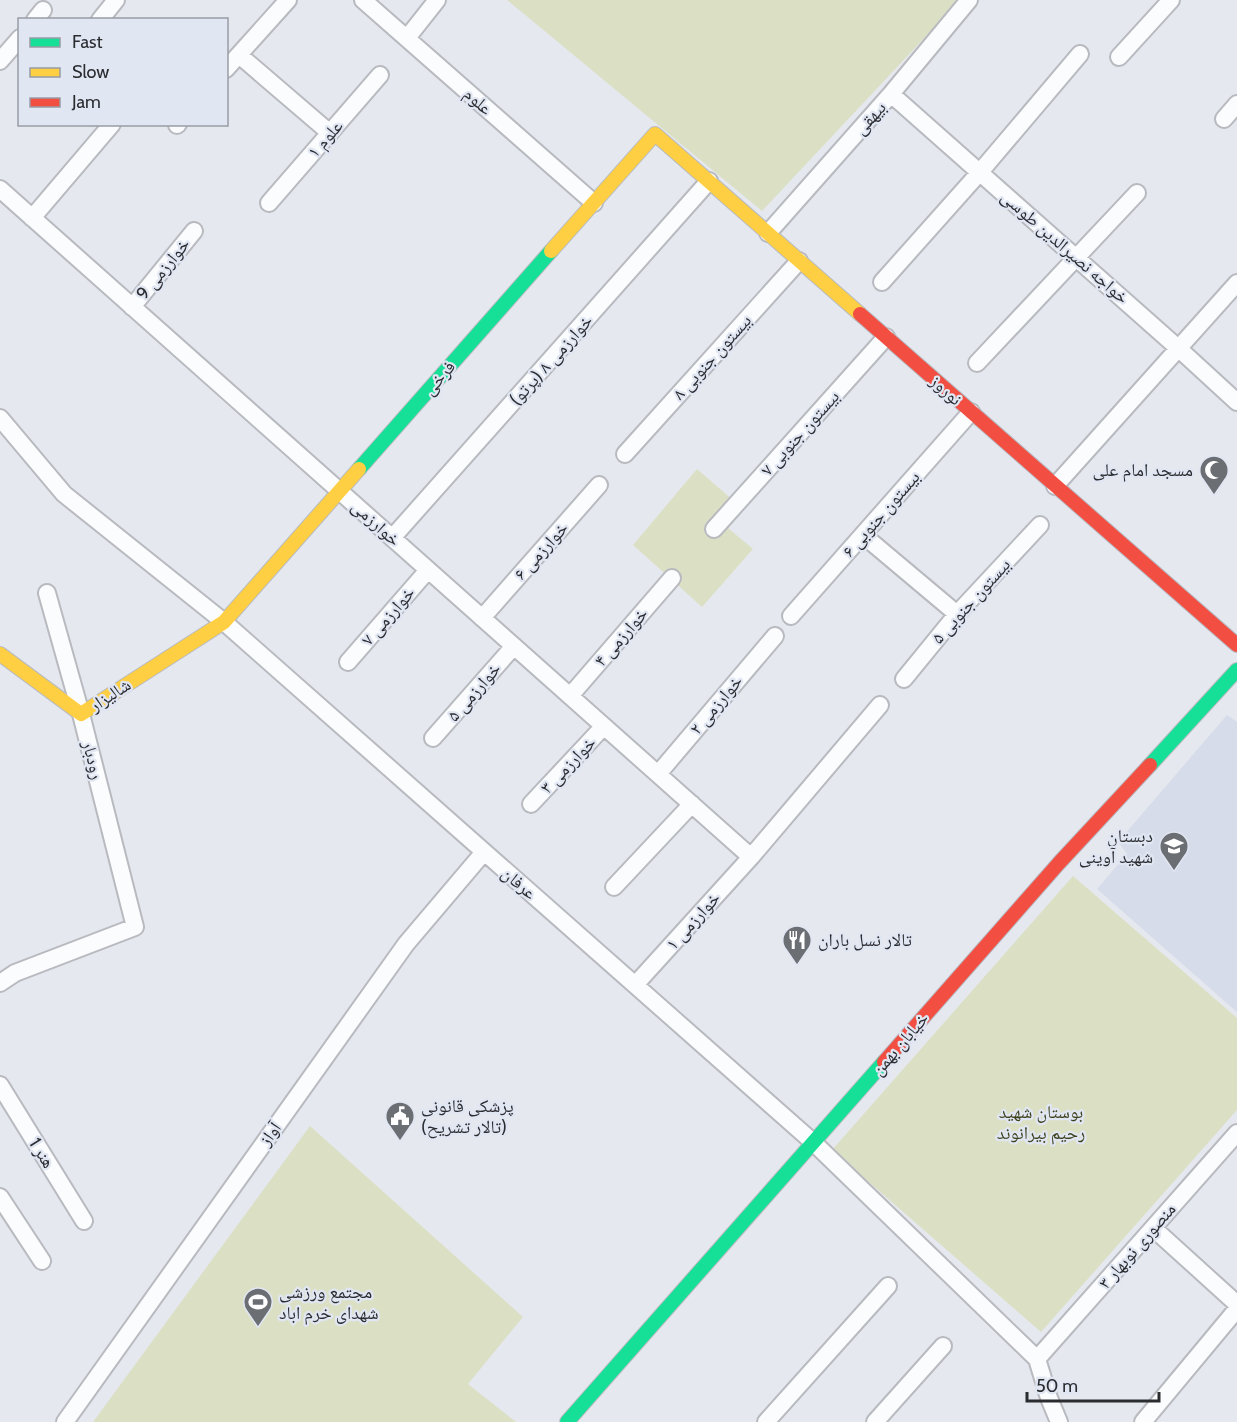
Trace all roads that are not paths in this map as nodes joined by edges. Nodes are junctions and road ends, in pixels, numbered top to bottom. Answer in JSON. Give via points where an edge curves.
{"nodes":[{"id":1,"x":116,"y":0,"type":"edge"},
{"id":2,"x":288,"y":0,"type":"edge"},
{"id":3,"x":363,"y":0,"type":"edge"},
{"id":4,"x":437,"y":0,"type":"edge"},
{"id":5,"x":969,"y":0,"type":"edge"},
{"id":6,"x":1171,"y":0,"type":"edge"},
{"id":7,"x":102,"y":18,"type":"edge"},
{"id":8,"x":406,"y":38,"type":"junction"},
{"id":9,"x":18,"y":40,"type":"edge"},
{"id":10,"x":1080,"y":54,"type":"dead end"},
{"id":11,"x":239,"y":55,"type":"junction"},
{"id":12,"x":1119,"y":57,"type":"dead end"},
{"id":13,"x":0,"y":61,"type":"edge"},
{"id":14,"x":228,"y":67,"type":"edge"},
{"id":15,"x":380,"y":75,"type":"dead end"},
{"id":16,"x":891,"y":94,"type":"junction"},
{"id":17,"x":1237,"y":104,"type":"edge"},
{"id":18,"x":1224,"y":119,"type":"dead end"},
{"id":19,"x":110,"y":126,"type":"edge"},
{"id":20,"x":330,"y":133,"type":"junction"},
{"id":21,"x":655,"y":134,"type":"joint"},
{"id":22,"x":980,"y":172,"type":"junction"},
{"id":23,"x":709,"y":182,"type":"junction"},
{"id":24,"x":0,"y":189,"type":"edge"},
{"id":25,"x":1137,"y":193,"type":"dead end"},
{"id":26,"x":269,"y":203,"type":"dead end"},
{"id":27,"x":594,"y":203,"type":"junction"},
{"id":28,"x":32,"y":218,"type":"junction"},
{"id":29,"x":194,"y":231,"type":"dead end"},
{"id":30,"x":768,"y":233,"type":"junction"},
{"id":31,"x":1076,"y":257,"type":"junction"},
{"id":32,"x":799,"y":261,"type":"junction"},
{"id":33,"x":882,"y":282,"type":"dead end"},
{"id":34,"x":1237,"y":283,"type":"edge"},
{"id":35,"x":132,"y":307,"type":"junction"},
{"id":36,"x":886,"y":337,"type":"junction"},
{"id":37,"x":1178,"y":348,"type":"junction"},
{"id":38,"x":977,"y":363,"type":"dead end"},
{"id":39,"x":1237,"y":402,"type":"edge"},
{"id":40,"x":971,"y":412,"type":"junction"},
{"id":41,"x":0,"y":418,"type":"edge"},
{"id":42,"x":625,"y":454,"type":"dead end"},
{"id":43,"x":599,"y":485,"type":"dead end"},
{"id":44,"x":1055,"y":486,"type":"junction"},
{"id":45,"x":339,"y":491,"type":"junction"},
{"id":46,"x":1040,"y":525,"type":"dead end"},
{"id":47,"x":714,"y":529,"type":"dead end"},
{"id":48,"x":863,"y":535,"type":"junction"},
{"id":49,"x":392,"y":538,"type":"junction"},
{"id":50,"x":428,"y":570,"type":"junction"},
{"id":51,"x":672,"y":578,"type":"dead end"},
{"id":52,"x":46,"y":593,"type":"dead end"},
{"id":53,"x":957,"y":614,"type":"junction"},
{"id":54,"x":791,"y":616,"type":"dead end"},
{"id":55,"x":482,"y":618,"type":"junction"},
{"id":56,"x":224,"y":622,"type":"junction"},
{"id":57,"x":775,"y":636,"type":"dead end"},
{"id":58,"x":1237,"y":645,"type":"edge"},
{"id":59,"x":514,"y":646,"type":"junction"},
{"id":60,"x":0,"y":654,"type":"edge"},
{"id":61,"x":348,"y":662,"type":"dead end"},
{"id":62,"x":1237,"y":670,"type":"edge"},
{"id":63,"x":904,"y":679,"type":"dead end"},
{"id":64,"x":570,"y":696,"type":"junction"},
{"id":65,"x":880,"y":705,"type":"dead end"},
{"id":66,"x":81,"y":714,"type":"junction"},
{"id":67,"x":604,"y":726,"type":"junction"},
{"id":68,"x":433,"y":738,"type":"dead end"},
{"id":69,"x":658,"y":774,"type":"junction"},
{"id":70,"x":531,"y":804,"type":"dead end"},
{"id":71,"x":692,"y":804,"type":"junction"},
{"id":72,"x":484,"y":852,"type":"junction"},
{"id":73,"x":752,"y":857,"type":"junction"},
{"id":74,"x":614,"y":887,"type":"dead end"},
{"id":75,"x":0,"y":983,"type":"edge"},
{"id":76,"x":635,"y":985,"type":"junction"},
{"id":77,"x":0,"y":1085,"type":"edge"},
{"id":78,"x":1237,"y":1132,"type":"edge"},
{"id":79,"x":814,"y":1143,"type":"junction"},
{"id":80,"x":0,"y":1197,"type":"edge"},
{"id":81,"x":84,"y":1221,"type":"dead end"},
{"id":82,"x":1153,"y":1228,"type":"junction"},
{"id":83,"x":42,"y":1261,"type":"dead end"},
{"id":84,"x":888,"y":1286,"type":"dead end"},
{"id":85,"x":1237,"y":1304,"type":"edge"},
{"id":86,"x":1237,"y":1309,"type":"edge"},
{"id":87,"x":944,"y":1346,"type":"dead end"},
{"id":88,"x":1037,"y":1359,"type":"junction"},
{"id":89,"x":65,"y":1422,"type":"edge"},
{"id":90,"x":567,"y":1422,"type":"edge"},
{"id":91,"x":766,"y":1422,"type":"edge"},
{"id":92,"x":875,"y":1422,"type":"edge"},
{"id":93,"x":1059,"y":1422,"type":"edge"},
{"id":94,"x":1143,"y":1422,"type":"edge"}],
"edges":[{"from":1,"to":7,"type":"street"},
{"from":2,"to":11,"type":"street"},
{"from":3,"to":8,"type":"street","name":"علوم"},
{"from":4,"to":8,"type":"street"},
{"from":5,"to":16,"type":"street","name":"بیهقی"},
{"from":6,"to":12,"type":"street"},
{"from":8,"to":27,"type":"street","name":"علوم"},
{"from":9,"to":13,"type":"street"},
{"from":10,"to":22,"type":"street"},
{"from":11,"to":14,"type":"street"},
{"from":11,"to":20,"type":"street"},
{"from":15,"to":20,"type":"street","name":"علوم ۱"},
{"from":16,"to":22,"type":"street","name":"خواجه نصیرالدین طوسی"},
{"from":16,"to":30,"type":"street","name":"بیهقی"},
{"from":17,"to":18,"type":"street"},
{"from":19,"to":28,"type":"street"},
{"from":20,"to":26,"type":"street","name":"علوم ۱"},
{"from":21,"to":23,"type":"street","name":"نوروز"},
{"from":21,"to":27,"type":"street","name":"فرخی"},
{"from":22,"to":31,"type":"street","name":"خواجه نصیرالدین طوسی"},
{"from":22,"to":33,"type":"street"},
{"from":23,"to":30,"type":"street","name":"نوروز"},
{"from":23,"to":49,"type":"street","name":"خوارزمی ۸ (پرتو)"},
{"from":24,"to":28,"type":"street","name":"خوارزمی"},
{"from":25,"to":31,"type":"street"},
{"from":27,"to":45,"type":"street","name":"فرخی"},
{"from":28,"to":35,"type":"street","name":"خوارزمی"},
{"from":29,"to":35,"type":"street","name":"خوارزمی 9"},
{"from":30,"to":32,"type":"street","name":"نوروز"},
{"from":31,"to":37,"type":"street","name":"خواجه نصیرالدین طوسی"},
{"from":31,"to":38,"type":"street"},
{"from":32,"to":36,"type":"street","name":"نوروز"},
{"from":32,"to":42,"type":"street","name":"بیستون جنوبی ۸"},
{"from":34,"to":37,"type":"street"},
{"from":35,"to":45,"type":"street","name":"خوارزمی"},
{"from":36,"to":40,"type":"street","name":"نوروز"},
{"from":36,"to":47,"type":"street","name":"بیستون جنوبی ۷"},
{"from":37,"to":39,"type":"street","name":"خواجه نصیرالدین طوسی"},
{"from":37,"to":44,"type":"street"},
{"from":40,"to":44,"type":"street","name":"نوروز"},
{"from":40,"to":48,"type":"street","name":"بیستون جنوبی ۶"},
{"from":41,"to":56,"type":"street","via":[[64,494]]},
{"from":43,"to":55,"type":"street","name":"خوارزمی ۶"},
{"from":44,"to":58,"type":"street","name":"نوروز"},
{"from":45,"to":49,"type":"street","name":"خوارزمی"},
{"from":45,"to":56,"type":"street","name":"فرخی"},
{"from":46,"to":53,"type":"street","name":"بیستون جنوبی ۵"},
{"from":48,"to":53,"type":"street"},
{"from":48,"to":54,"type":"street","name":"بیستون جنوبی ۶"},
{"from":49,"to":50,"type":"street","name":"خوارزمی"},
{"from":50,"to":55,"type":"street","name":"خوارزمی"},
{"from":50,"to":61,"type":"street","name":"خوارزمی ۷"},
{"from":51,"to":64,"type":"street","name":"خوارزمی ۴"},
{"from":52,"to":66,"type":"street","name":"رودبار"},
{"from":53,"to":63,"type":"street","name":"بیستون جنوبی ۵"},
{"from":55,"to":59,"type":"street","name":"خوارزمی"},
{"from":56,"to":66,"type":"street","name":"شالیزار"},
{"from":56,"to":72,"type":"street","name":"عرفان"},
{"from":57,"to":69,"type":"street","name":"خوارزمی ۲"},
{"from":59,"to":64,"type":"street","name":"خوارزمی"},
{"from":59,"to":68,"type":"street","name":"خوارزمی ۵"},
{"from":60,"to":66,"type":"street","name":"شالیزار"},
{"from":62,"to":79,"type":"street","name":"خیابان بهمن","via":[[1059,863]]},
{"from":64,"to":67,"type":"street","name":"خوارزمی"},
{"from":65,"to":73,"type":"street","name":"خوارزمی ۱"},
{"from":66,"to":75,"type":"street","name":"رودبار","via":[[135,927],[15,973]]},
{"from":67,"to":69,"type":"street","name":"خوارزمی"},
{"from":67,"to":70,"type":"street","name":"خوارزمی ۳"},
{"from":69,"to":71,"type":"street","name":"خوارزمی"},
{"from":71,"to":73,"type":"street","name":"خوارزمی"},
{"from":71,"to":74,"type":"street"},
{"from":72,"to":76,"type":"street","name":"عرفان"},
{"from":72,"to":89,"type":"street","name":"آواز","via":[[406,944]]},
{"from":73,"to":76,"type":"street","name":"خوارزمی ۱"},
{"from":76,"to":79,"type":"street","name":"عرفان"},
{"from":77,"to":81,"type":"street","name":"هنر 1"},
{"from":78,"to":82,"type":"street","name":"منصوری نوبهار ۳"},
{"from":79,"to":88,"type":"street","name":"عرفان"},
{"from":79,"to":90,"type":"street","name":"خیابان بهمن"},
{"from":80,"to":83,"type":"street"},
{"from":82,"to":85,"type":"street"},
{"from":82,"to":88,"type":"street","name":"منصوری نوبهار ۳"},
{"from":84,"to":91,"type":"street"},
{"from":86,"to":94,"type":"street"},
{"from":87,"to":92,"type":"street"},
{"from":88,"to":93,"type":"street"}]}
